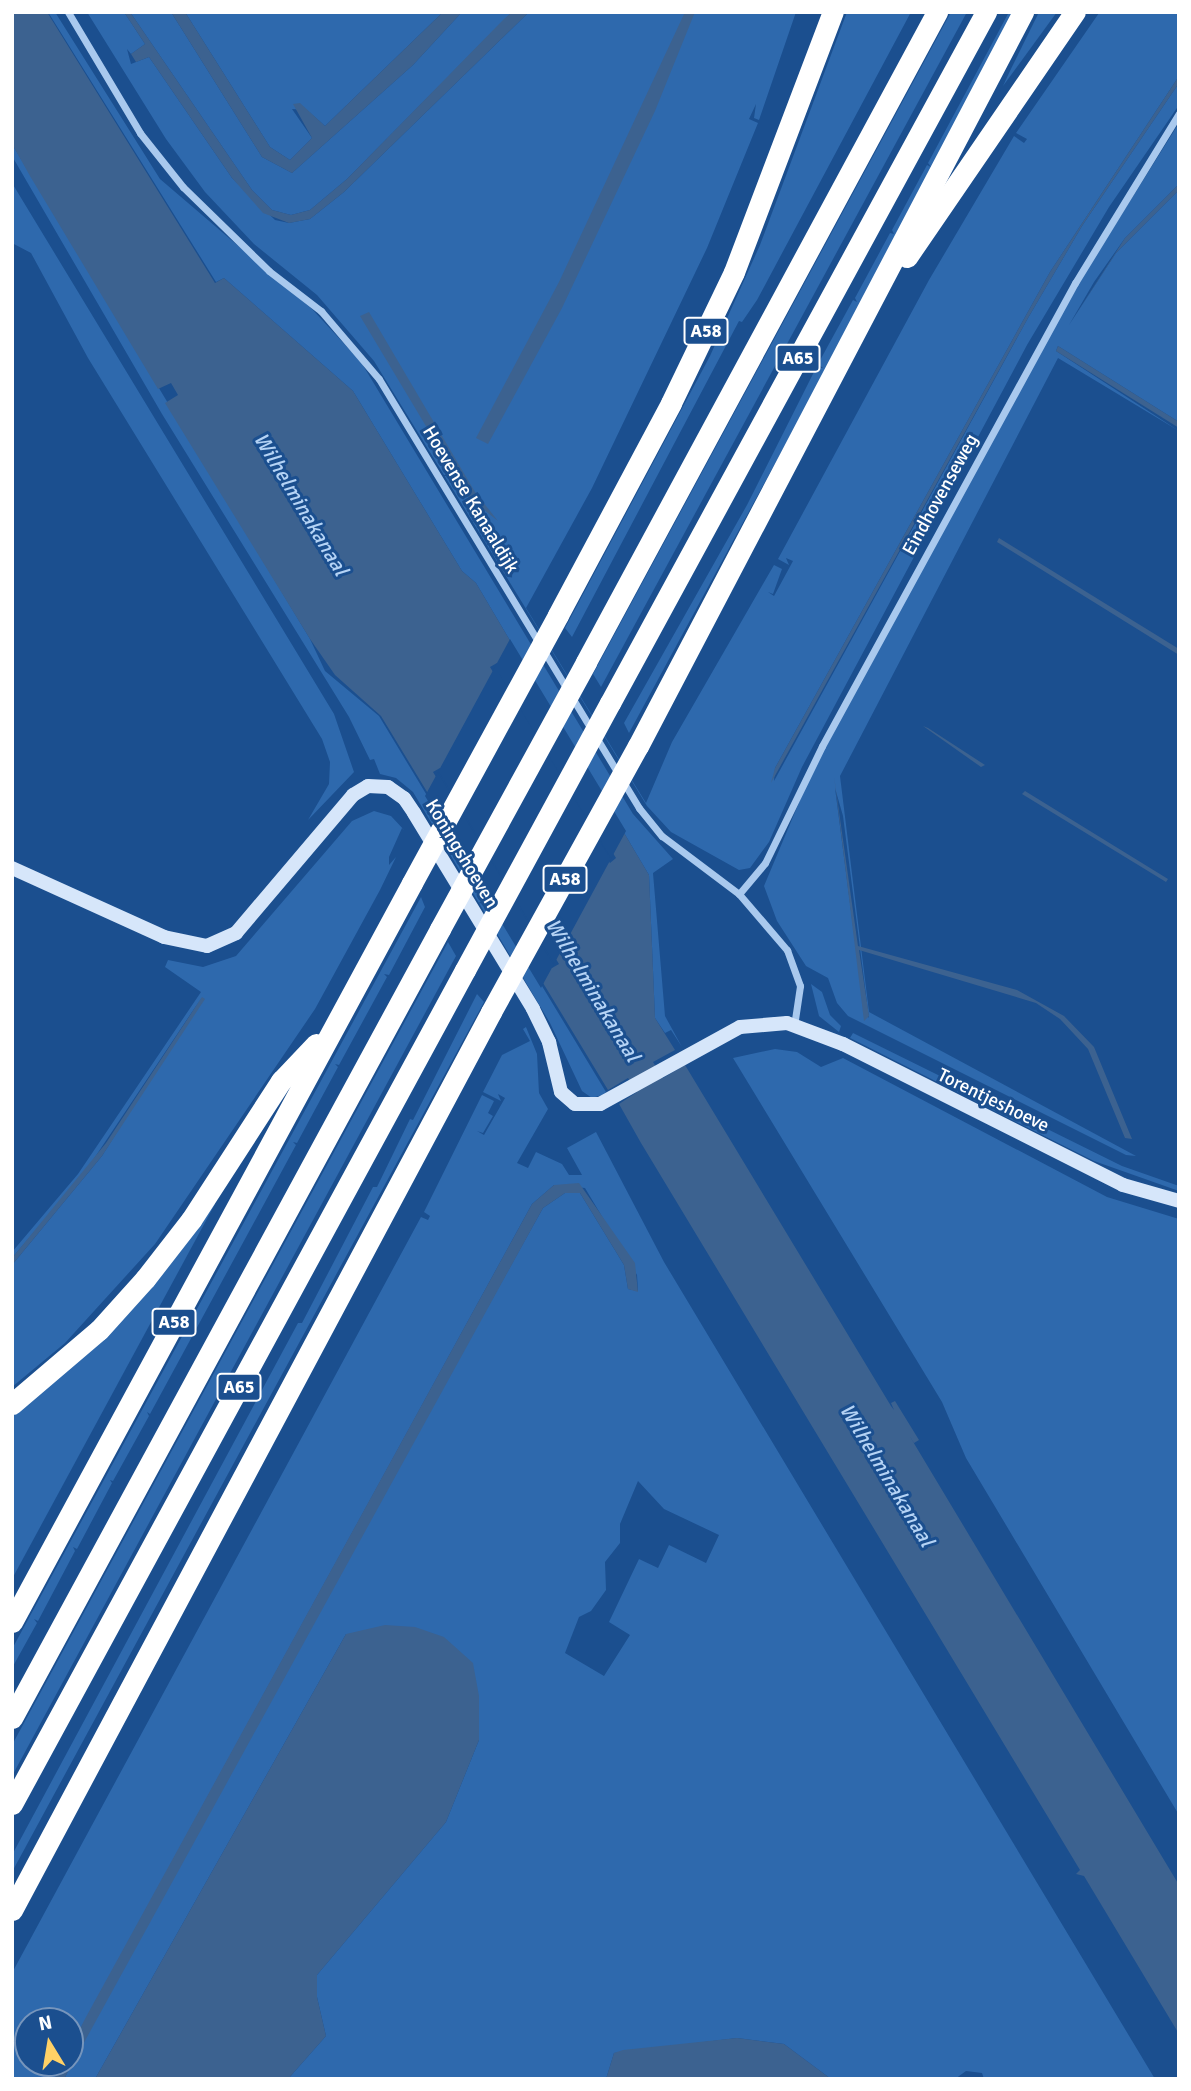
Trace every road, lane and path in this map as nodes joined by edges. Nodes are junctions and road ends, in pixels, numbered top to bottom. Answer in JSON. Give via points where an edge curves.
{"nodes":[{"id":1,"x":68,"y":12,"type":"edge"},
{"id":2,"x":833,"y":12,"type":"edge"},
{"id":3,"x":937,"y":12,"type":"edge"},
{"id":4,"x":986,"y":12,"type":"edge"},
{"id":5,"x":1024,"y":12,"type":"edge"},
{"id":6,"x":1075,"y":12,"type":"edge"},
{"id":7,"x":1179,"y":113,"type":"edge"},
{"id":8,"x":884,"y":285,"type":"junction"},
{"id":9,"x":12,"y":868,"type":"edge"},
{"id":10,"x":739,"y":894,"type":"junction"},
{"id":11,"x":337,"y":1022,"type":"junction"},
{"id":12,"x":794,"y":1026,"type":"junction"},
{"id":13,"x":1179,"y":1201,"type":"edge"},
{"id":14,"x":12,"y":1404,"type":"edge"},
{"id":15,"x":12,"y":1622,"type":"edge"},
{"id":16,"x":12,"y":1717,"type":"edge"},
{"id":17,"x":12,"y":1804,"type":"edge"},
{"id":18,"x":12,"y":1910,"type":"edge"}],
"edges":[{"from":1,"to":10,"type":"street","name":"Hoevense Kanaaldijk","via":[[140,132],[176,179],[250,253],[321,311],[379,379],[639,808],[662,836]]},
{"from":2,"to":11,"type":"highway","number":"A58","bridge":true,"via":[[734,271],[671,403]]},
{"from":3,"to":16,"type":"highway","number":"A65","bridge":true},
{"from":4,"to":17,"type":"highway","number":"A65","bridge":true},
{"from":5,"to":8,"type":"highway","number":"A58"},
{"from":6,"to":8,"type":"highway","number":"A58","via":[[1017,91],[932,226]]},
{"from":7,"to":10,"type":"street","name":"Eindhovenseweg","via":[[1075,283],[822,746],[765,863]]},
{"from":8,"to":18,"type":"highway","number":"A58","bridge":true},
{"from":9,"to":12,"type":"street","name":"Koningshoeven","via":[[164,937],[207,946],[236,933],[353,795],[368,786],[388,787],[409,806],[533,1009],[549,1042],[561,1092],[581,1106],[613,1097],[680,1056],[740,1027],[776,1022]]},
{"from":10,"to":12,"type":"street","name":"Hoevense Kanaaldijk","via":[[787,950],[798,975],[801,998]]},
{"from":11,"to":14,"type":"highway","number":"A58","via":[[281,1081],[191,1220],[145,1279],[99,1330]]},
{"from":11,"to":15,"type":"highway","number":"A58"},
{"from":12,"to":13,"type":"street","name":"Torentjeshoeve","via":[[853,1049],[1123,1185]]}]}
